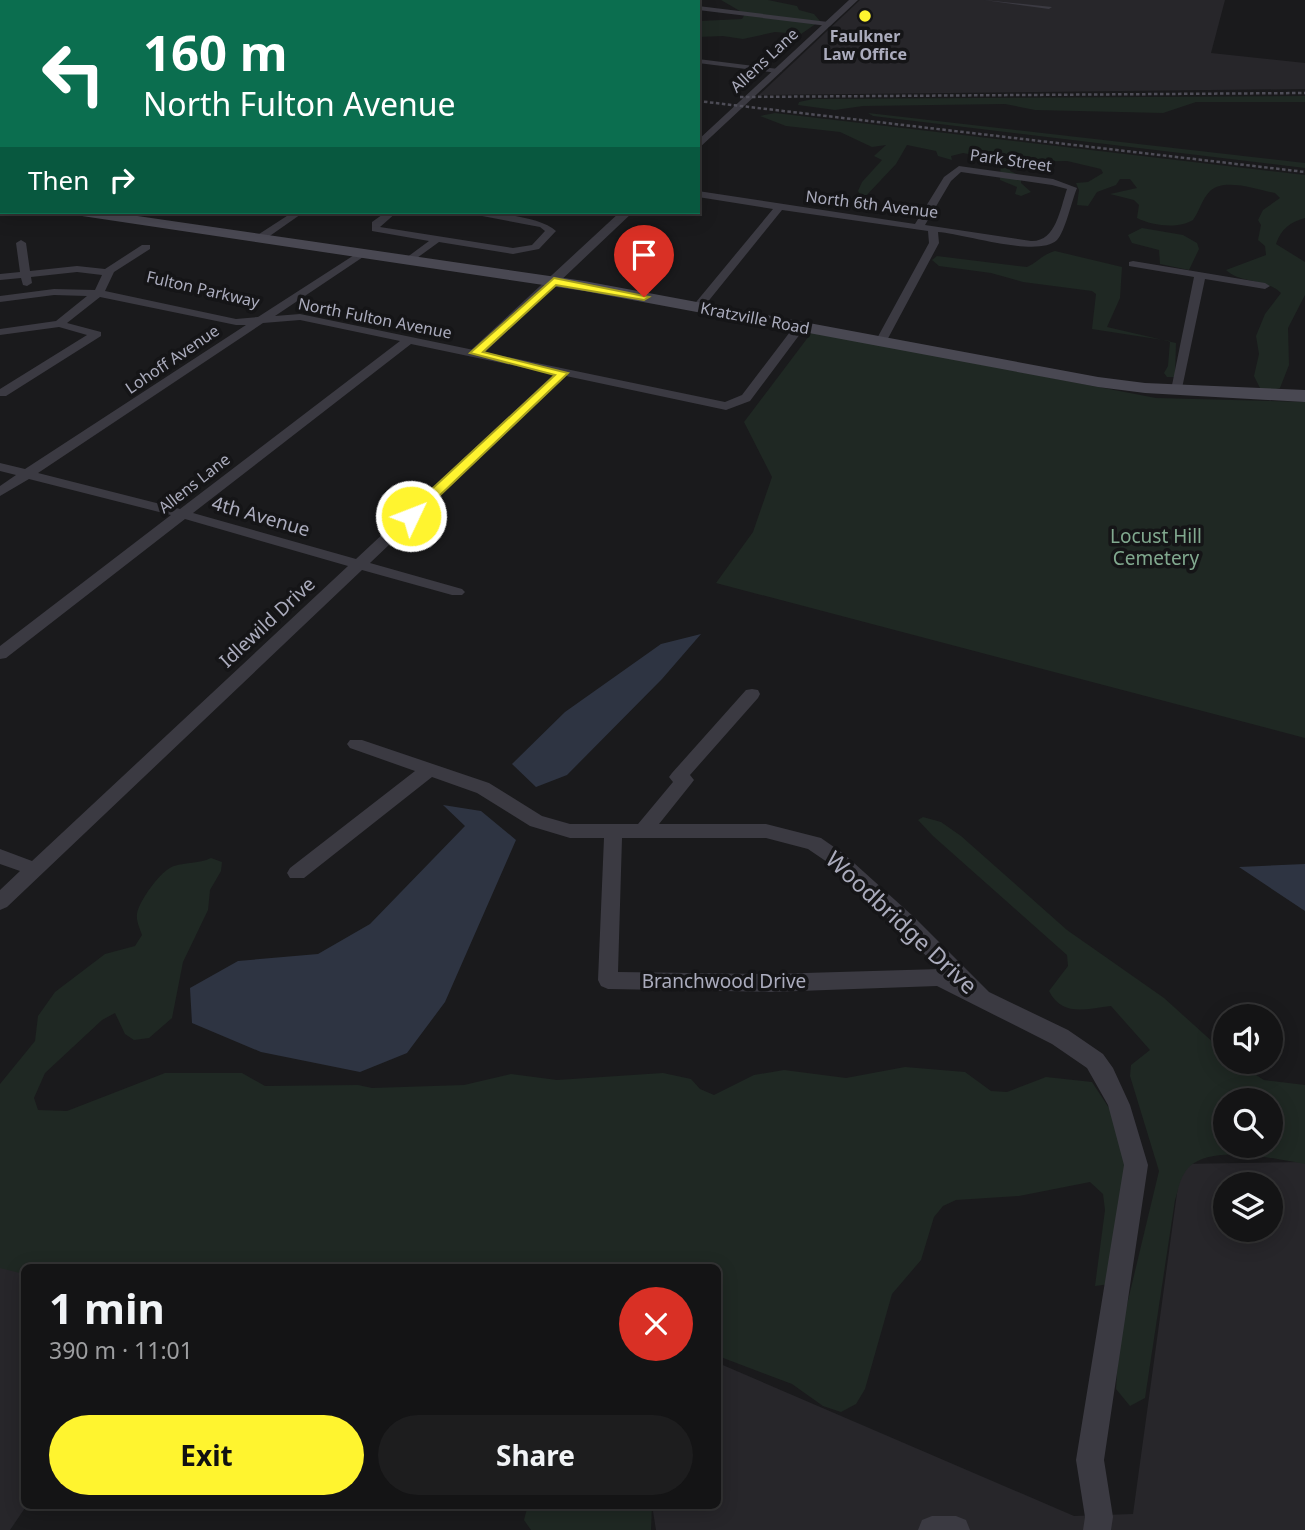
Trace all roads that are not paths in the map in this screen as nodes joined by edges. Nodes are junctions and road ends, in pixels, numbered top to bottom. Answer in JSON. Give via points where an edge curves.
{"nodes":[{"id":1,"x":854,"y":0,"type":"edge"},
{"id":2,"x":987,"y":0,"type":"edge"},
{"id":3,"x":1049,"y":7,"type":"dead end"},
{"id":4,"x":700,"y":8,"type":"edge"},
{"id":5,"x":828,"y":24,"type":"junction"},
{"id":6,"x":700,"y":61,"type":"edge"},
{"id":7,"x":779,"y":71,"type":"junction"},
{"id":8,"x":700,"y":144,"type":"edge"},
{"id":9,"x":700,"y":194,"type":"edge"},
{"id":10,"x":779,"y":208,"type":"junction"},
{"id":11,"x":96,"y":214,"type":"edge"},
{"id":12,"x":296,"y":214,"type":"edge"},
{"id":13,"x":389,"y":214,"type":"edge"},
{"id":14,"x":477,"y":214,"type":"edge"},
{"id":15,"x":625,"y":214,"type":"edge"},
{"id":16,"x":918,"y":228,"type":"junction"},
{"id":17,"x":933,"y":229,"type":"junction"},
{"id":18,"x":260,"y":238,"type":"junction"},
{"id":19,"x":436,"y":240,"type":"junction"},
{"id":20,"x":21,"y":243,"type":"dead end"},
{"id":21,"x":1042,"y":244,"type":"joint"},
{"id":22,"x":146,"y":247,"type":"dead end"},
{"id":23,"x":362,"y":253,"type":"junction"},
{"id":24,"x":410,"y":260,"type":"junction"},
{"id":25,"x":1133,"y":264,"type":"dead end"},
{"id":26,"x":108,"y":272,"type":"junction"},
{"id":27,"x":26,"y":273,"type":"junction"},
{"id":28,"x":1200,"y":276,"type":"junction"},
{"id":29,"x":0,"y":277,"type":"edge"},
{"id":30,"x":554,"y":281,"type":"junction"},
{"id":31,"x":27,"y":286,"type":"junction"},
{"id":32,"x":1265,"y":286,"type":"dead end"},
{"id":33,"x":101,"y":289,"type":"junction"},
{"id":34,"x":0,"y":291,"type":"edge"},
{"id":35,"x":0,"y":299,"type":"edge"},
{"id":36,"x":698,"y":307,"type":"junction"},
{"id":37,"x":263,"y":318,"type":"junction"},
{"id":38,"x":59,"y":324,"type":"junction"},
{"id":39,"x":800,"y":326,"type":"junction"},
{"id":40,"x":0,"y":332,"type":"edge"},
{"id":41,"x":409,"y":340,"type":"junction"},
{"id":42,"x":880,"y":342,"type":"junction"},
{"id":43,"x":476,"y":353,"type":"junction"},
{"id":44,"x":562,"y":373,"type":"junction"},
{"id":45,"x":1177,"y":390,"type":"junction"},
{"id":46,"x":2,"y":393,"type":"edge"},
{"id":47,"x":1305,"y":396,"type":"edge"},
{"id":48,"x":0,"y":467,"type":"edge"},
{"id":49,"x":31,"y":472,"type":"junction"},
{"id":50,"x":0,"y":492,"type":"edge"},
{"id":51,"x":182,"y":514,"type":"junction"},
{"id":52,"x":360,"y":564,"type":"junction"},
{"id":53,"x":457,"y":592,"type":"dead end"},
{"id":54,"x":0,"y":654,"type":"edge"},
{"id":55,"x":751,"y":694,"type":"dead end"},
{"id":56,"x":356,"y":744,"type":"dead end"},
{"id":57,"x":430,"y":769,"type":"junction"},
{"id":58,"x":613,"y":832,"type":"junction"},
{"id":59,"x":642,"y":832,"type":"junction"},
{"id":60,"x":0,"y":856,"type":"edge"},
{"id":61,"x":34,"y":869,"type":"junction"},
{"id":62,"x":297,"y":873,"type":"dead end"},
{"id":63,"x":0,"y":902,"type":"edge"},
{"id":64,"x":982,"y":998,"type":"junction"},
{"id":65,"x":932,"y":1530,"type":"edge"},
{"id":66,"x":956,"y":1530,"type":"edge"},
{"id":67,"x":1097,"y":1530,"type":"edge"}],
"edges":[{"from":1,"to":5,"type":"street","name":"Allens Lane"},
{"from":2,"to":3,"type":"street"},
{"from":4,"to":5,"type":"street"},
{"from":5,"to":7,"type":"street","name":"Allens Lane"},
{"from":6,"to":7,"type":"street"},
{"from":7,"to":8,"type":"street","name":"Allens Lane"},
{"from":9,"to":10,"type":"street","name":"North 6th Avenue"},
{"from":10,"to":16,"type":"street","name":"North 6th Avenue"},
{"from":10,"to":36,"type":"street"},
{"from":11,"to":18,"type":"main road","name":"Kratzville Road"},
{"from":12,"to":18,"type":"street"},
{"from":13,"to":19,"type":"street","via":[[375,224],[376,229]]},
{"from":14,"to":19,"type":"street","via":[[546,226],[551,232],[535,247],[522,251]]},
{"from":15,"to":30,"type":"street"},
{"from":16,"to":17,"type":"street","name":"North 6th Avenue"},
{"from":16,"to":21,"type":"street","name":"Park Street","via":[[956,170],[1063,184],[1072,191],[1054,237]]},
{"from":17,"to":21,"type":"street","name":"North 6th Avenue"},
{"from":17,"to":42,"type":"street","via":[[934,243]]},
{"from":18,"to":23,"type":"main road","name":"Kratzville Road"},
{"from":19,"to":24,"type":"street"},
{"from":20,"to":27,"type":"street"},
{"from":22,"to":26,"type":"street"},
{"from":23,"to":24,"type":"main road","name":"Kratzville Road"},
{"from":23,"to":37,"type":"street","name":"Lohoff Avenue"},
{"from":24,"to":30,"type":"main road","name":"Kratzville Road"},
{"from":25,"to":28,"type":"street"},
{"from":26,"to":27,"type":"street"},
{"from":26,"to":33,"type":"street"},
{"from":27,"to":29,"type":"street"},
{"from":27,"to":31,"type":"street"},
{"from":28,"to":32,"type":"street"},
{"from":28,"to":45,"type":"street"},
{"from":30,"to":36,"type":"main road","name":"Kratzville Road"},
{"from":30,"to":43,"type":"street"},
{"from":31,"to":33,"type":"street","name":"Fulton Parkway"},
{"from":31,"to":34,"type":"street","name":"Fulton Parkway"},
{"from":33,"to":35,"type":"street","name":"Fulton Parkway"},
{"from":33,"to":37,"type":"street","name":"Fulton Parkway","via":[[236,322]]},
{"from":33,"to":38,"type":"street"},
{"from":36,"to":39,"type":"main road","name":"Kratzville Road"},
{"from":37,"to":41,"type":"street","name":"North Fulton Avenue","via":[[300,317]]},
{"from":37,"to":49,"type":"street","name":"Lohoff Avenue"},
{"from":38,"to":40,"type":"street"},
{"from":38,"to":46,"type":"street","via":[[97,334]]},
{"from":39,"to":42,"type":"main road","name":"Kratzville Road"},
{"from":39,"to":44,"type":"street","name":"North Fulton Avenue","via":[[747,398],[726,406]]},
{"from":41,"to":43,"type":"street","name":"North Fulton Avenue"},
{"from":41,"to":51,"type":"street","name":"Allens Lane"},
{"from":42,"to":45,"type":"main road","name":"Kratzville Road","via":[[1098,382]]},
{"from":43,"to":44,"type":"street","name":"North Fulton Avenue"},
{"from":44,"to":52,"type":"street","name":"Idlewild Drive"},
{"from":45,"to":47,"type":"main road","name":"Kratzville Road"},
{"from":48,"to":49,"type":"street","name":"4th Avenue"},
{"from":49,"to":50,"type":"street","name":"Lohoff Avenue"},
{"from":49,"to":51,"type":"street","name":"4th Avenue"},
{"from":51,"to":52,"type":"street","name":"4th Avenue"},
{"from":51,"to":54,"type":"street","name":"Allens Lane"},
{"from":52,"to":53,"type":"street","name":"4th Avenue"},
{"from":52,"to":61,"type":"street","name":"Idlewild Drive"},
{"from":55,"to":59,"type":"street","via":[[678,777],[685,780]]},
{"from":56,"to":57,"type":"street","name":"Woodbridge Drive"},
{"from":57,"to":58,"type":"street","name":"Woodbridge Drive","via":[[498,795],[545,825]]},
{"from":57,"to":62,"type":"street"},
{"from":58,"to":59,"type":"street","name":"Woodbridge Drive"},
{"from":58,"to":64,"type":"street","name":"Branchwood Drive","via":[[608,980],[771,983],[939,977]]},
{"from":59,"to":64,"type":"street","name":"Woodbridge Drive","via":[[766,831],[821,846]]},
{"from":60,"to":61,"type":"street"},
{"from":61,"to":63,"type":"street","name":"Idlewild Drive"},
{"from":64,"to":67,"type":"street","name":"Woodbridge Drive","via":[[1060,1037],[1095,1061],[1119,1105],[1134,1155],[1136,1166],[1090,1460]]},
{"from":65,"to":66,"type":"street"}]}
